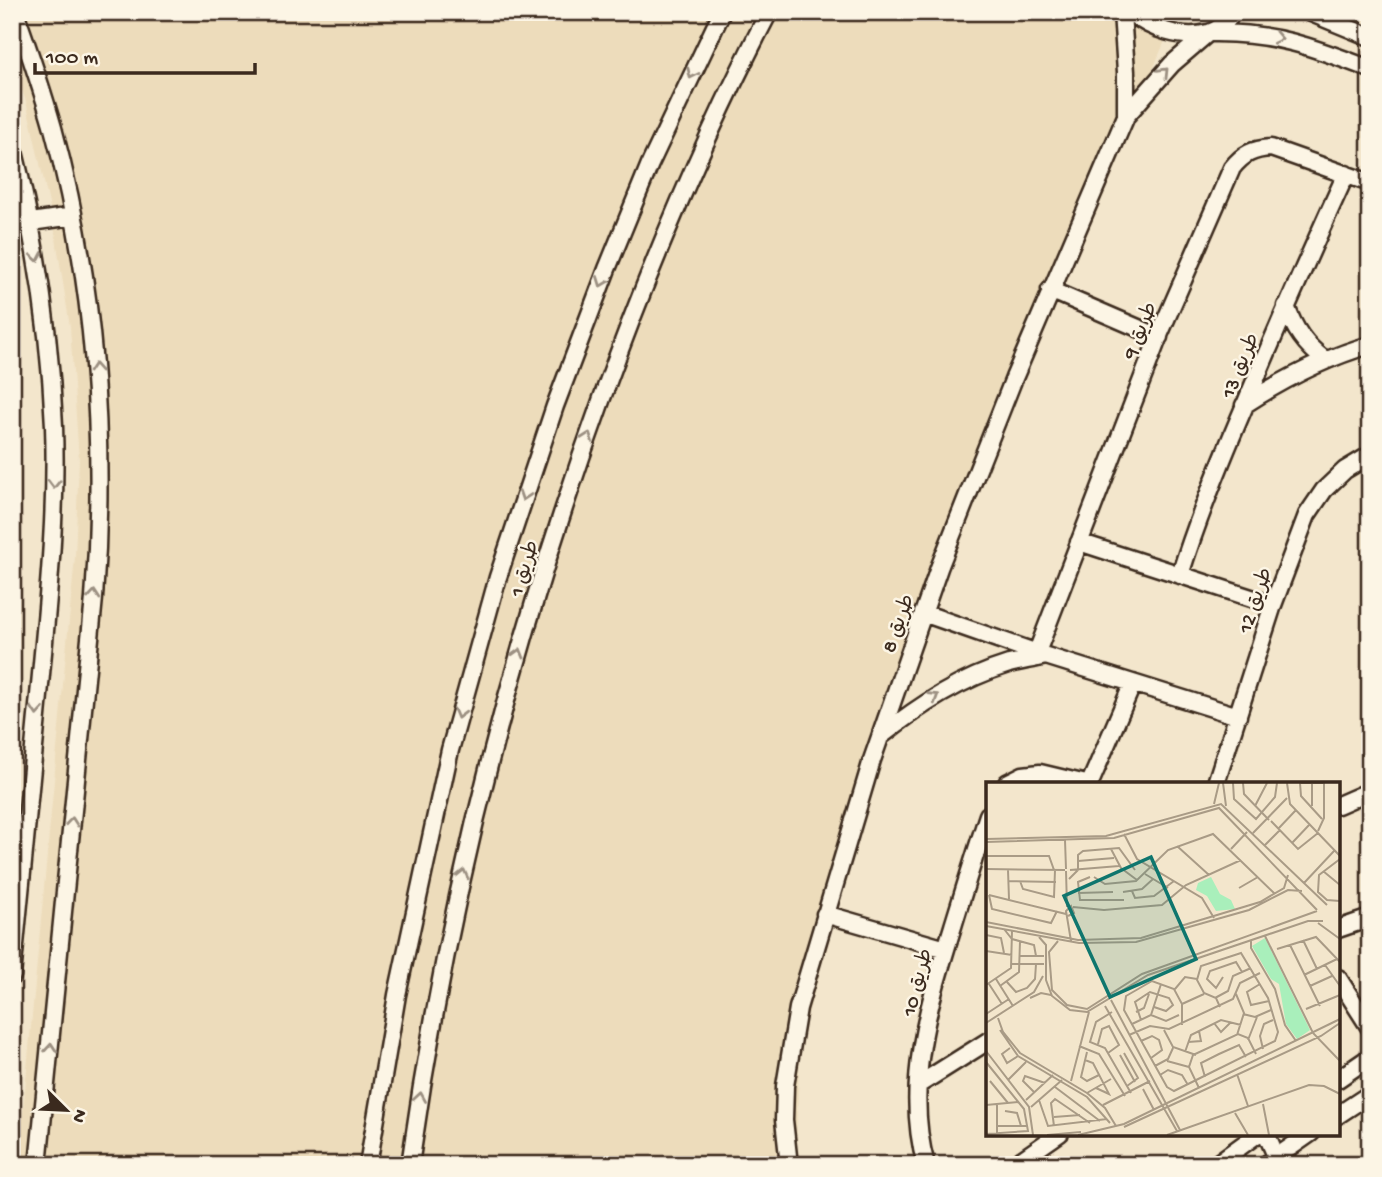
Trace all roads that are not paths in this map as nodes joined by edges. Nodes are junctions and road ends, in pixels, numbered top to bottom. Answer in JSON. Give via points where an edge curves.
{"nodes":[{"id":1,"x":15,"y":12,"type":"edge"},
{"id":2,"x":722,"y":12,"type":"edge"},
{"id":3,"x":769,"y":12,"type":"edge"},
{"id":4,"x":1122,"y":12,"type":"edge"},
{"id":5,"x":1130,"y":12,"type":"edge"},
{"id":6,"x":1233,"y":12,"type":"edge"},
{"id":7,"x":1309,"y":12,"type":"edge"},
{"id":8,"x":1209,"y":33,"type":"junction"},
{"id":9,"x":1370,"y":37,"type":"edge"},
{"id":10,"x":1370,"y":69,"type":"edge"},
{"id":11,"x":1126,"y":116,"type":"junction"},
{"id":12,"x":12,"y":143,"type":"edge"},
{"id":13,"x":1346,"y":174,"type":"junction"},
{"id":14,"x":1370,"y":183,"type":"edge"},
{"id":15,"x":73,"y":216,"type":"junction"},
{"id":16,"x":31,"y":222,"type":"junction"},
{"id":17,"x":1050,"y":290,"type":"junction"},
{"id":18,"x":1286,"y":306,"type":"junction"},
{"id":19,"x":1159,"y":337,"type":"junction"},
{"id":20,"x":1370,"y":345,"type":"edge"},
{"id":21,"x":1325,"y":360,"type":"junction"},
{"id":22,"x":1244,"y":405,"type":"junction"},
{"id":23,"x":1370,"y":455,"type":"edge"},
{"id":24,"x":1079,"y":542,"type":"junction"},
{"id":25,"x":1180,"y":575,"type":"junction"},
{"id":26,"x":1273,"y":606,"type":"junction"},
{"id":27,"x":923,"y":613,"type":"junction"},
{"id":28,"x":1041,"y":654,"type":"junction"},
{"id":29,"x":1133,"y":683,"type":"junction"},
{"id":30,"x":1237,"y":716,"type":"junction"},
{"id":31,"x":879,"y":738,"type":"junction"},
{"id":32,"x":1009,"y":782,"type":"edge"},
{"id":33,"x":1078,"y":782,"type":"edge"},
{"id":34,"x":1090,"y":782,"type":"edge"},
{"id":35,"x":1216,"y":782,"type":"edge"},
{"id":36,"x":1370,"y":791,"type":"edge"},
{"id":37,"x":1340,"y":804,"type":"edge"},
{"id":38,"x":986,"y":821,"type":"edge"},
{"id":39,"x":825,"y":914,"type":"junction"},
{"id":40,"x":1370,"y":919,"type":"edge"},
{"id":41,"x":1340,"y":928,"type":"edge"},
{"id":42,"x":946,"y":949,"type":"junction"},
{"id":43,"x":12,"y":976,"type":"edge"},
{"id":44,"x":1340,"y":981,"type":"edge"},
{"id":45,"x":1370,"y":1028,"type":"edge"},
{"id":46,"x":986,"y":1042,"type":"edge"},
{"id":47,"x":1370,"y":1057,"type":"edge"},
{"id":48,"x":1340,"y":1078,"type":"edge"},
{"id":49,"x":918,"y":1084,"type":"junction"},
{"id":50,"x":1370,"y":1094,"type":"edge"},
{"id":51,"x":1340,"y":1114,"type":"edge"},
{"id":52,"x":1057,"y":1135,"type":"edge"},
{"id":53,"x":1256,"y":1135,"type":"edge"},
{"id":54,"x":1267,"y":1135,"type":"edge"},
{"id":55,"x":1308,"y":1135,"type":"edge"},
{"id":56,"x":1274,"y":1162,"type":"edge"},
{"id":57,"x":38,"y":1165,"type":"edge"},
{"id":58,"x":368,"y":1165,"type":"edge"},
{"id":59,"x":410,"y":1165,"type":"edge"},
{"id":60,"x":789,"y":1165,"type":"edge"},
{"id":61,"x":926,"y":1165,"type":"edge"},
{"id":62,"x":1014,"y":1165,"type":"edge"},
{"id":63,"x":1215,"y":1165,"type":"edge"}],
"edges":[{"from":1,"to":15,"type":"street","via":[[53,129]]},
{"from":2,"to":58,"type":"street","name":"طريق 1","one_way":true,"via":[[650,164],[607,269],[498,577],[450,750],[397,996]]},
{"from":59,"to":3,"type":"street","name":"طريق 1","one_way":true,"via":[[454,911],[536,594],[652,267]]},
{"from":4,"to":11,"type":"street","name":"طريق 8"},
{"from":5,"to":8,"type":"street","via":[[1161,30]]},
{"from":6,"to":8,"type":"street","name":"طريق 8"},
{"from":7,"to":9,"type":"street"},
{"from":8,"to":10,"type":"street","one_way":true,"via":[[1280,38]]},
{"from":11,"to":8,"type":"street","name":"طريق 8","one_way":true,"via":[[1172,64]]},
{"from":11,"to":17,"type":"street","name":"طريق 8"},
{"from":12,"to":16,"type":"street"},
{"from":13,"to":14,"type":"street","name":"طريق 9"},
{"from":13,"to":18,"type":"street","name":"طريق 13"},
{"from":13,"to":19,"type":"street","name":"طريق 9","via":[[1271,148],[1248,152],[1239,159]]},
{"from":15,"to":16,"type":"street"},
{"from":57,"to":15,"type":"street","one_way":true,"via":[[99,522],[95,371]]},
{"from":16,"to":43,"type":"street","one_way":true,"via":[[52,386],[54,517]]},
{"from":17,"to":19,"type":"street"},
{"from":17,"to":27,"type":"street","name":"طريق 8"},
{"from":18,"to":21,"type":"street","via":[[1296,331]]},
{"from":18,"to":22,"type":"street","name":"طريق 13"},
{"from":19,"to":24,"type":"street","name":"طريق 9"},
{"from":20,"to":21,"type":"street"},
{"from":21,"to":22,"type":"street"},
{"from":22,"to":25,"type":"street","name":"طريق 13"},
{"from":23,"to":26,"type":"street","name":"طريق 12","via":[[1324,490],[1307,516]]},
{"from":24,"to":25,"type":"street"},
{"from":24,"to":28,"type":"street","name":"طريق 9"},
{"from":25,"to":26,"type":"street"},
{"from":26,"to":30,"type":"street","name":"طريق 12"},
{"from":27,"to":28,"type":"street"},
{"from":27,"to":31,"type":"street","name":"طريق 8"},
{"from":28,"to":29,"type":"street"},
{"from":31,"to":28,"type":"street","one_way":true,"via":[[951,688]]},
{"from":29,"to":30,"type":"street"},
{"from":29,"to":34,"type":"street"},
{"from":30,"to":35,"type":"street","name":"طريق 12"},
{"from":31,"to":39,"type":"street","name":"طريق 8"},
{"from":32,"to":33,"type":"street","via":[[1040,773]]},
{"from":36,"to":37,"type":"street"},
{"from":38,"to":42,"type":"street","name":"طريق 10"},
{"from":39,"to":42,"type":"street"},
{"from":39,"to":60,"type":"street","name":"طريق 8","via":[[798,1008],[788,1063],[784,1120]]},
{"from":40,"to":41,"type":"street"},
{"from":42,"to":49,"type":"street","name":"طريق 10","via":[[927,1016]]},
{"from":44,"to":45,"type":"street"},
{"from":46,"to":49,"type":"street"},
{"from":47,"to":48,"type":"street"},
{"from":49,"to":61,"type":"street","name":"طريق 10"},
{"from":50,"to":51,"type":"street"},
{"from":52,"to":62,"type":"street"},
{"from":53,"to":63,"type":"street"},
{"from":54,"to":56,"type":"street"},
{"from":55,"to":56,"type":"street"}]}
